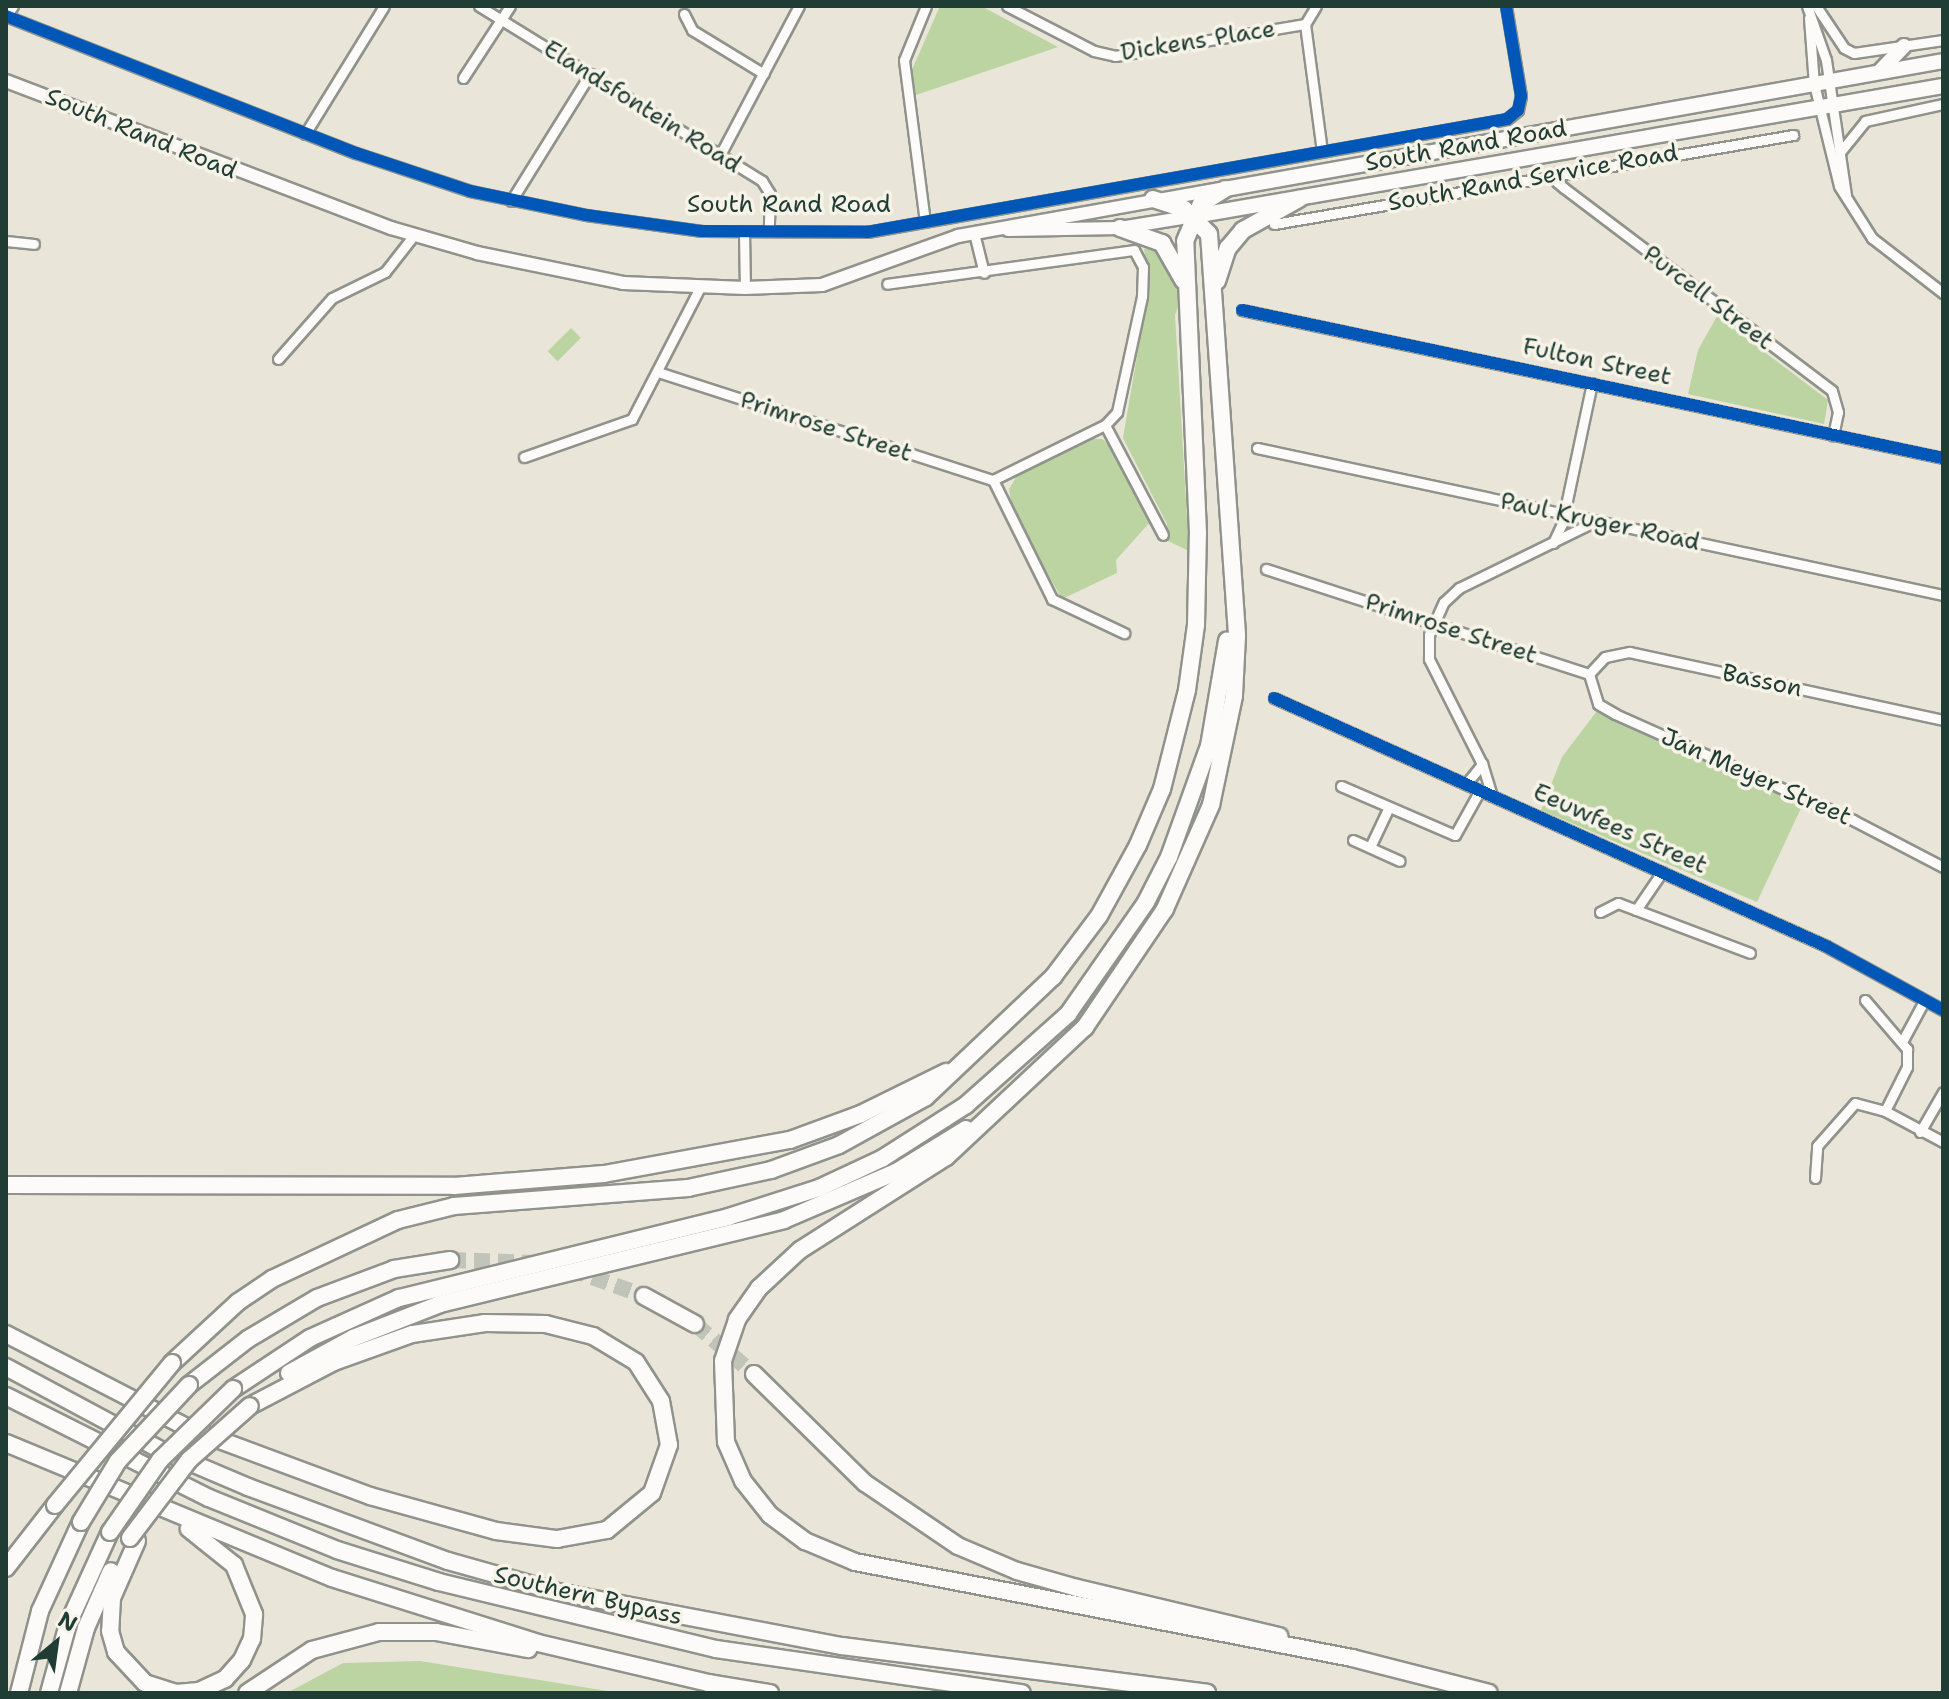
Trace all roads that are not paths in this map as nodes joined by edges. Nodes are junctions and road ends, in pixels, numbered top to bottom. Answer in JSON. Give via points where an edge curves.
{"nodes":[{"id":1,"x":13,"y":6,"type":"edge"},
{"id":2,"x":384,"y":6,"type":"edge"},
{"id":3,"x":479,"y":6,"type":"edge"},
{"id":4,"x":510,"y":6,"type":"edge"},
{"id":5,"x":799,"y":6,"type":"edge"},
{"id":6,"x":926,"y":6,"type":"edge"},
{"id":7,"x":1007,"y":6,"type":"edge"},
{"id":8,"x":1316,"y":6,"type":"edge"},
{"id":9,"x":1506,"y":6,"type":"edge"},
{"id":10,"x":1807,"y":6,"type":"edge"},
{"id":11,"x":1816,"y":6,"type":"edge"},
{"id":12,"x":684,"y":14,"type":"dead end"},
{"id":13,"x":6,"y":16,"type":"edge"},
{"id":14,"x":1809,"y":18,"type":"junction"},
{"id":15,"x":502,"y":20,"type":"junction"},
{"id":16,"x":1305,"y":24,"type":"junction"},
{"id":17,"x":1943,"y":40,"type":"edge"},
{"id":18,"x":1904,"y":46,"type":"junction"},
{"id":19,"x":1943,"y":61,"type":"edge"},
{"id":20,"x":1879,"y":72,"type":"junction"},
{"id":21,"x":590,"y":74,"type":"junction"},
{"id":22,"x":764,"y":74,"type":"junction"},
{"id":23,"x":463,"y":78,"type":"dead end"},
{"id":24,"x":6,"y":81,"type":"edge"},
{"id":25,"x":1822,"y":82,"type":"junction"},
{"id":26,"x":1943,"y":86,"type":"edge"},
{"id":27,"x":1943,"y":104,"type":"edge"},
{"id":28,"x":1835,"y":106,"type":"junction"},
{"id":29,"x":1819,"y":109,"type":"junction"},
{"id":30,"x":305,"y":134,"type":"junction"},
{"id":31,"x":1793,"y":135,"type":"dead end"},
{"id":32,"x":1841,"y":151,"type":"junction"},
{"id":33,"x":1322,"y":152,"type":"junction"},
{"id":34,"x":720,"y":155,"type":"junction"},
{"id":35,"x":1558,"y":172,"type":"junction"},
{"id":36,"x":1225,"y":189,"type":"junction"},
{"id":37,"x":1153,"y":199,"type":"junction"},
{"id":38,"x":1299,"y":199,"type":"junction"},
{"id":39,"x":1846,"y":200,"type":"junction"},
{"id":40,"x":511,"y":201,"type":"junction"},
{"id":41,"x":1194,"y":216,"type":"junction"},
{"id":42,"x":925,"y":222,"type":"junction"},
{"id":43,"x":1274,"y":224,"type":"dead end"},
{"id":44,"x":1120,"y":228,"type":"junction"},
{"id":45,"x":769,"y":229,"type":"junction"},
{"id":46,"x":989,"y":230,"type":"junction"},
{"id":47,"x":744,"y":232,"type":"junction"},
{"id":48,"x":974,"y":233,"type":"junction"},
{"id":49,"x":414,"y":235,"type":"junction"},
{"id":50,"x":6,"y":241,"type":"edge"},
{"id":51,"x":34,"y":244,"type":"dead end"},
{"id":52,"x":984,"y":273,"type":"junction"},
{"id":53,"x":887,"y":284,"type":"dead end"},
{"id":54,"x":700,"y":287,"type":"junction"},
{"id":55,"x":745,"y":288,"type":"junction"},
{"id":56,"x":1943,"y":293,"type":"edge"},
{"id":57,"x":1213,"y":295,"type":"junction"},
{"id":58,"x":1188,"y":297,"type":"junction"},
{"id":59,"x":1242,"y":310,"type":"dead end"},
{"id":60,"x":278,"y":359,"type":"dead end"},
{"id":61,"x":658,"y":372,"type":"junction"},
{"id":62,"x":1592,"y":383,"type":"junction"},
{"id":63,"x":1105,"y":425,"type":"junction"},
{"id":64,"x":1833,"y":435,"type":"junction"},
{"id":65,"x":1257,"y":448,"type":"dead end"},
{"id":66,"x":524,"y":457,"type":"dead end"},
{"id":67,"x":1943,"y":458,"type":"edge"},
{"id":68,"x":993,"y":480,"type":"junction"},
{"id":69,"x":1563,"y":514,"type":"junction"},
{"id":70,"x":1596,"y":521,"type":"junction"},
{"id":71,"x":1163,"y":535,"type":"dead end"},
{"id":72,"x":1553,"y":543,"type":"junction"},
{"id":73,"x":1266,"y":569,"type":"dead end"},
{"id":74,"x":1943,"y":595,"type":"edge"},
{"id":75,"x":1233,"y":604,"type":"junction"},
{"id":76,"x":1434,"y":623,"type":"junction"},
{"id":77,"x":1124,"y":633,"type":"dead end"},
{"id":78,"x":1589,"y":674,"type":"junction"},
{"id":79,"x":1274,"y":698,"type":"dead end"},
{"id":80,"x":1943,"y":720,"type":"edge"},
{"id":81,"x":1482,"y":764,"type":"junction"},
{"id":82,"x":1466,"y":784,"type":"junction"},
{"id":83,"x":1341,"y":786,"type":"dead end"},
{"id":84,"x":1480,"y":790,"type":"junction"},
{"id":85,"x":1492,"y":796,"type":"junction"},
{"id":86,"x":1389,"y":807,"type":"junction"},
{"id":87,"x":1353,"y":840,"type":"dead end"},
{"id":88,"x":1370,"y":847,"type":"junction"},
{"id":89,"x":1400,"y":861,"type":"dead end"},
{"id":90,"x":1943,"y":867,"type":"edge"},
{"id":91,"x":1662,"y":872,"type":"junction"},
{"id":92,"x":1636,"y":910,"type":"junction"},
{"id":93,"x":1600,"y":912,"type":"dead end"},
{"id":94,"x":1750,"y":953,"type":"dead end"},
{"id":95,"x":1865,"y":1000,"type":"dead end"},
{"id":96,"x":1924,"y":1001,"type":"junction"},
{"id":97,"x":1943,"y":1010,"type":"edge"},
{"id":98,"x":1903,"y":1040,"type":"junction"},
{"id":99,"x":956,"y":1068,"type":"junction"},
{"id":100,"x":1943,"y":1092,"type":"edge"},
{"id":101,"x":1001,"y":1107,"type":"junction"},
{"id":102,"x":1885,"y":1111,"type":"junction"},
{"id":103,"x":1920,"y":1132,"type":"junction"},
{"id":104,"x":1943,"y":1142,"type":"edge"},
{"id":105,"x":1815,"y":1178,"type":"dead end"},
{"id":106,"x":6,"y":1185,"type":"edge"},
{"id":107,"x":450,"y":1260,"type":"tunnel mouth"},
{"id":108,"x":644,"y":1296,"type":"tunnel mouth"},
{"id":109,"x":695,"y":1324,"type":"tunnel mouth"},
{"id":110,"x":6,"y":1334,"type":"edge"},
{"id":111,"x":6,"y":1367,"type":"edge"},
{"id":112,"x":754,"y":1374,"type":"tunnel mouth"},
{"id":113,"x":6,"y":1396,"type":"edge"},
{"id":114,"x":252,"y":1405,"type":"junction"},
{"id":115,"x":6,"y":1446,"type":"edge"},
{"id":116,"x":154,"y":1502,"type":"junction"},
{"id":117,"x":31,"y":1535,"type":"junction"},
{"id":118,"x":133,"y":1540,"type":"junction"},
{"id":119,"x":6,"y":1557,"type":"edge"},
{"id":120,"x":6,"y":1568,"type":"edge"},
{"id":121,"x":1344,"y":1657,"type":"junction"},
{"id":122,"x":717,"y":1685,"type":"junction"},
{"id":123,"x":19,"y":1693,"type":"edge"},
{"id":124,"x":49,"y":1693,"type":"edge"},
{"id":125,"x":68,"y":1693,"type":"edge"},
{"id":126,"x":247,"y":1693,"type":"edge"},
{"id":127,"x":770,"y":1693,"type":"edge"},
{"id":128,"x":1022,"y":1693,"type":"edge"},
{"id":129,"x":1207,"y":1693,"type":"edge"},
{"id":130,"x":1489,"y":1693,"type":"edge"}],
"edges":[{"from":1,"to":13,"type":"street"},
{"from":2,"to":30,"type":"street"},
{"from":3,"to":15,"type":"street","name":"Elandsfontein Road"},
{"from":4,"to":15,"type":"street"},
{"from":5,"to":22,"type":"street"},
{"from":6,"to":42,"type":"street","via":[[904,57]]},
{"from":7,"to":16,"type":"street","name":"Dickens Place","via":[[1094,51],[1115,56]]},
{"from":8,"to":16,"type":"street"},
{"from":9,"to":33,"type":"street","name":"South Rand Road","via":[[1521,103],[1502,120]]},
{"from":10,"to":14,"type":"street"},
{"from":11,"to":18,"type":"street","via":[[1849,51]]},
{"from":12,"to":22,"type":"street","via":[[692,30]]},
{"from":13,"to":30,"type":"street","name":"South Rand Road"},
{"from":14,"to":25,"type":"street"},
{"from":14,"to":25,"type":"street"},
{"from":15,"to":21,"type":"street","name":"Elandsfontein Road"},
{"from":15,"to":23,"type":"street"},
{"from":16,"to":33,"type":"street"},
{"from":17,"to":18,"type":"street"},
{"from":18,"to":20,"type":"main road"},
{"from":19,"to":20,"type":"main road","name":"South Rand Road"},
{"from":20,"to":25,"type":"main road","name":"South Rand Road"},
{"from":21,"to":34,"type":"street","name":"Elandsfontein Road"},
{"from":21,"to":40,"type":"street"},
{"from":22,"to":34,"type":"street"},
{"from":24,"to":49,"type":"main road","name":"South Rand Road"},
{"from":25,"to":28,"type":"street"},
{"from":25,"to":29,"type":"street"},
{"from":25,"to":36,"type":"main road","name":"South Rand Road"},
{"from":26,"to":28,"type":"main road","name":"South Rand Road"},
{"from":27,"to":32,"type":"street","via":[[1865,121]]},
{"from":28,"to":29,"type":"main road","name":"South Rand Road"},
{"from":28,"to":32,"type":"street"},
{"from":29,"to":38,"type":"main road","name":"South Rand Road"},
{"from":29,"to":39,"type":"street","via":[[1829,158]]},
{"from":30,"to":40,"type":"street","name":"South Rand Road"},
{"from":31,"to":35,"type":"street","name":"South Rand Service Road"},
{"from":32,"to":39,"type":"street"},
{"from":33,"to":42,"type":"street","name":"South Rand Road"},
{"from":34,"to":45,"type":"street","name":"Elandsfontein Road","via":[[766,184]]},
{"from":35,"to":43,"type":"street","name":"South Rand Service Road"},
{"from":35,"to":64,"type":"street","name":"Purcell Street","via":[[1557,182],[1564,188],[1832,391],[1838,412]]},
{"from":36,"to":37,"type":"main road","name":"South Rand Road"},
{"from":36,"to":41,"type":"highway","via":[[1205,199]]},
{"from":37,"to":41,"type":"highway"},
{"from":37,"to":46,"type":"main road","name":"South Rand Road"},
{"from":38,"to":41,"type":"main road","name":"South Rand Road"},
{"from":38,"to":57,"type":"highway","via":[[1253,222],[1235,239]]},
{"from":39,"to":56,"type":"street","via":[[1872,238]]},
{"from":40,"to":47,"type":"street","name":"South Rand Road","via":[[666,226]]},
{"from":41,"to":44,"type":"main road","name":"South Rand Road"},
{"from":41,"to":57,"type":"highway","via":[[1209,234]]},
{"from":41,"to":58,"type":"highway","via":[[1185,241]]},
{"from":42,"to":45,"type":"street","name":"South Rand Road","via":[[867,232]]},
{"from":44,"to":46,"type":"main road","name":"South Rand Road"},
{"from":44,"to":58,"type":"highway","via":[[1167,248]]},
{"from":45,"to":47,"type":"street","name":"South Rand Road"},
{"from":46,"to":48,"type":"main road","name":"South Rand Road"},
{"from":47,"to":55,"type":"street"},
{"from":48,"to":52,"type":"street"},
{"from":48,"to":55,"type":"main road","name":"South Rand Road","via":[[839,281]]},
{"from":49,"to":54,"type":"main road","name":"South Rand Road","via":[[583,277]]},
{"from":49,"to":60,"type":"street","via":[[385,272],[332,298]]},
{"from":50,"to":51,"type":"street"},
{"from":52,"to":53,"type":"street"},
{"from":52,"to":63,"type":"street","via":[[1130,249],[1142,261],[1142,296],[1115,415]]},
{"from":54,"to":55,"type":"main road","name":"South Rand Road"},
{"from":54,"to":61,"type":"street"},
{"from":57,"to":75,"type":"highway"},
{"from":58,"to":99,"type":"highway","via":[[1198,533],[1196,625],[1187,690],[1162,789],[1099,916],[1053,977]]},
{"from":59,"to":62,"type":"street","name":"Fulton Street"},
{"from":61,"to":66,"type":"street","via":[[629,422]]},
{"from":61,"to":68,"type":"street","name":"Primrose Street"},
{"from":62,"to":64,"type":"street","name":"Fulton Street"},
{"from":62,"to":69,"type":"street"},
{"from":63,"to":68,"type":"street"},
{"from":63,"to":71,"type":"street"},
{"from":64,"to":67,"type":"street","name":"Fulton Street"},
{"from":65,"to":69,"type":"street","name":"Paul Kruger Road"},
{"from":68,"to":77,"type":"street","via":[[1052,599]]},
{"from":69,"to":70,"type":"street","name":"Paul Kruger Road"},
{"from":69,"to":72,"type":"street"},
{"from":70,"to":72,"type":"street"},
{"from":70,"to":74,"type":"street","name":"Paul Kruger Road"},
{"from":72,"to":76,"type":"street","via":[[1459,588]]},
{"from":73,"to":76,"type":"street","name":"Primrose Street"},
{"from":75,"to":101,"type":"highway","via":[[1234,696],[1226,749],[1186,867],[1151,932],[1085,1027]]},
{"from":75,"to":124,"type":"highway","bridge":true,"via":[[1209,746],[1169,857],[1146,902],[1068,1014],[966,1105],[883,1158],[819,1188],[728,1217],[399,1298],[310,1338],[233,1389],[174,1444],[110,1532],[68,1624]]},
{"from":76,"to":78,"type":"street","name":"Primrose Street"},
{"from":76,"to":81,"type":"street","via":[[1427,643],[1429,659]]},
{"from":78,"to":80,"type":"street","name":"Basson","via":[[1605,657],[1629,652]]},
{"from":78,"to":90,"type":"street","name":"Jan Meyer Street","via":[[1598,704],[1615,714],[1853,820]]},
{"from":79,"to":82,"type":"street","name":"Eeuwfees Street"},
{"from":81,"to":82,"type":"street"},
{"from":81,"to":85,"type":"street"},
{"from":82,"to":84,"type":"street","name":"Eeuwfees Street"},
{"from":83,"to":86,"type":"street"},
{"from":84,"to":85,"type":"street","name":"Eeuwfees Street"},
{"from":84,"to":86,"type":"street","via":[[1455,835]]},
{"from":85,"to":91,"type":"street","name":"Eeuwfees Street"},
{"from":86,"to":88,"type":"street"},
{"from":87,"to":88,"type":"street"},
{"from":88,"to":89,"type":"street"},
{"from":91,"to":92,"type":"street"},
{"from":91,"to":96,"type":"street","name":"Eeuwfees Street","via":[[1826,946]]},
{"from":92,"to":93,"type":"street","via":[[1613,903]]},
{"from":92,"to":94,"type":"street"},
{"from":95,"to":98,"type":"street"},
{"from":96,"to":97,"type":"street","name":"Eeuwfees Street"},
{"from":96,"to":98,"type":"street"},
{"from":98,"to":102,"type":"street","via":[[1907,1067]]},
{"from":99,"to":106,"type":"highway","via":[[861,1114],[790,1140],[590,1176],[454,1186]]},
{"from":99,"to":117,"type":"highway","bridge":true,"via":[[926,1097],[874,1128],[771,1170],[688,1188],[454,1206],[372,1229],[272,1279],[238,1302],[172,1363]]},
{"from":100,"to":103,"type":"street"},
{"from":101,"to":114,"type":"highway","via":[[896,1172],[784,1220],[440,1304],[390,1321],[320,1354]]},
{"from":101,"to":121,"type":"highway","via":[[946,1157],[800,1250],[747,1304],[726,1345],[720,1379],[726,1442],[743,1481],[787,1529],[855,1562]]},
{"from":102,"to":103,"type":"street"},
{"from":102,"to":105,"type":"street","via":[[1855,1103],[1817,1146]]},
{"from":103,"to":104,"type":"street"},
{"from":107,"to":123,"type":"highway","bridge":true,"via":[[394,1269],[317,1298],[248,1339],[189,1385],[118,1461],[81,1522],[40,1611]]},
{"from":108,"to":109,"type":"highway"},
{"from":110,"to":114,"type":"highway","via":[[203,1435],[370,1496],[496,1531],[557,1539],[607,1530],[652,1493],[669,1445],[661,1401],[636,1362],[593,1336],[546,1324],[485,1323],[412,1334],[334,1362]]},
{"from":111,"to":129,"type":"highway","name":"Southern Bypass","via":[[161,1450],[248,1487],[448,1561],[558,1592],[842,1646]]},
{"from":112,"to":121,"type":"highway","via":[[865,1483],[970,1552],[1017,1571],[1304,1641]]},
{"from":113,"to":128,"type":"highway","name":"Southern Bypass","via":[[209,1498],[337,1550],[439,1582],[700,1646]]},
{"from":114,"to":116,"type":"highway","bridge":true,"via":[[201,1447]]},
{"from":115,"to":116,"type":"highway"},
{"from":116,"to":118,"type":"highway","bridge":true},
{"from":116,"to":118,"type":"highway","via":[[218,1549],[250,1596],[253,1632],[246,1653],[211,1687],[176,1693],[159,1689],[135,1677],[116,1652],[110,1631],[112,1598]]},
{"from":116,"to":122,"type":"highway","via":[[411,1604],[538,1643]]},
{"from":117,"to":119,"type":"highway"},
{"from":117,"to":120,"type":"highway"},
{"from":118,"to":125,"type":"highway","via":[[86,1628]]},
{"from":121,"to":130,"type":"highway"},
{"from":122,"to":126,"type":"highway","via":[[471,1638],[404,1631],[351,1637],[312,1650]]},
{"from":122,"to":127,"type":"highway"}]}
